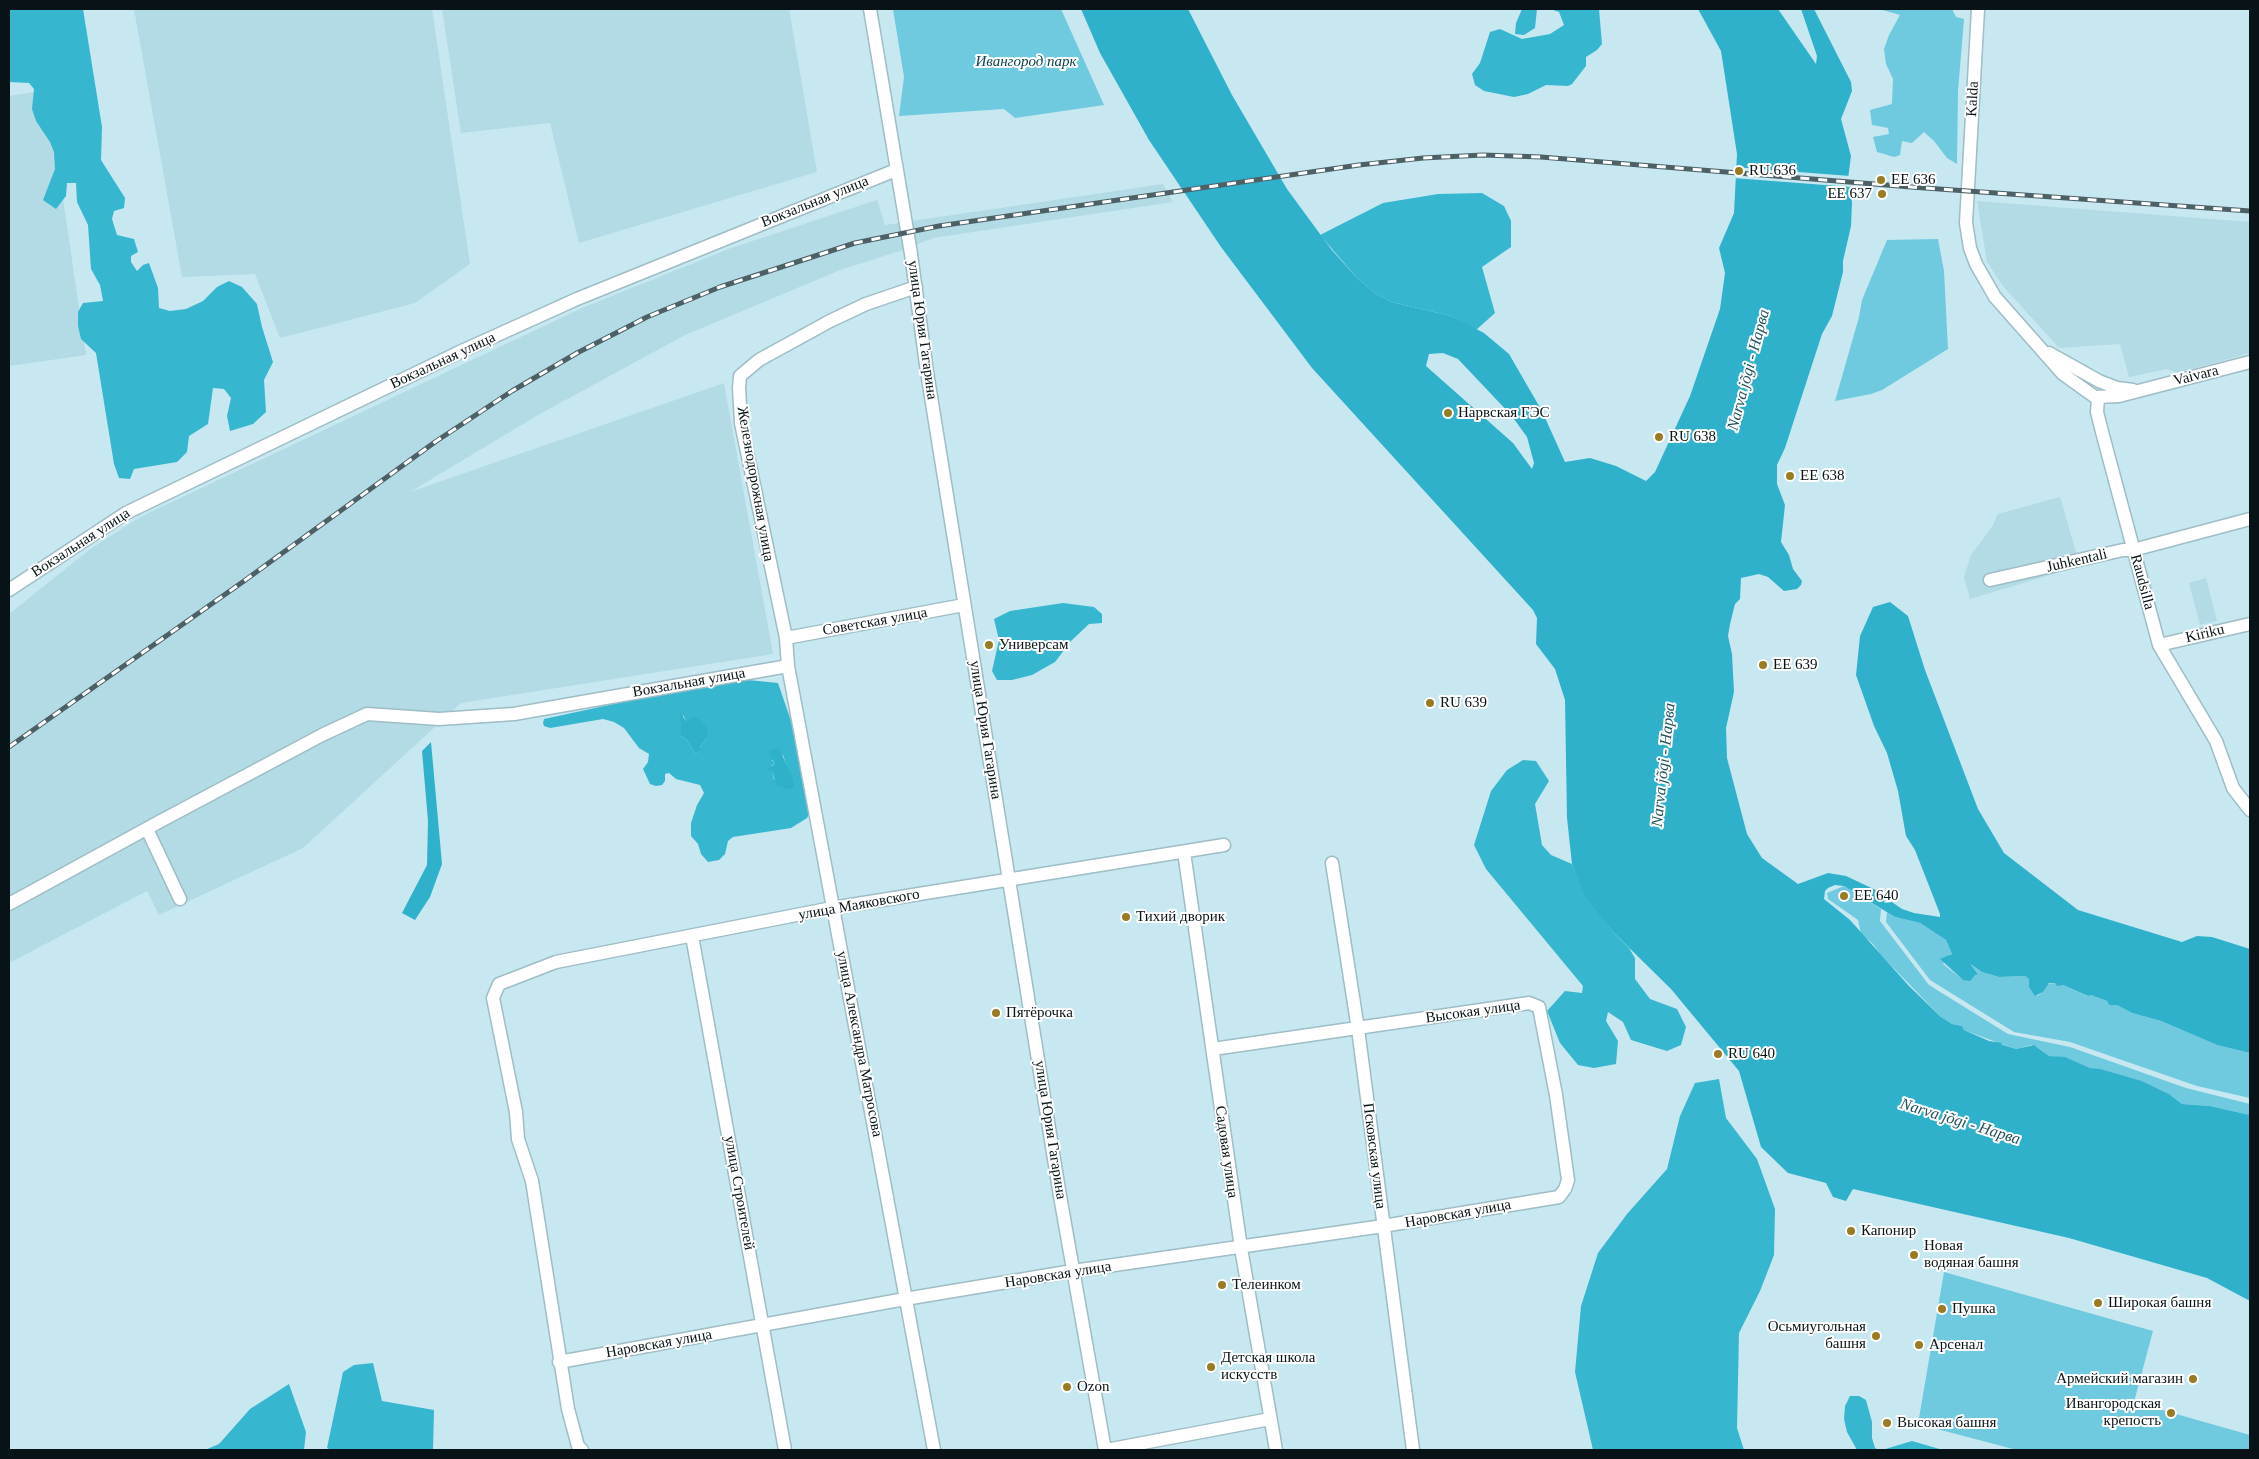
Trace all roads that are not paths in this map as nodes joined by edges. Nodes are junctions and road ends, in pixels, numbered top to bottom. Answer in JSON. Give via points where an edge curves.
{"nodes":[{"id":1,"x":870,"y":9,"type":"edge"},
{"id":2,"x":1978,"y":9,"type":"edge"},
{"id":3,"x":896,"y":170,"type":"junction"},
{"id":4,"x":916,"y":287,"type":"junction"},
{"id":5,"x":2041,"y":347,"type":"junction"},
{"id":6,"x":2250,"y":362,"type":"edge"},
{"id":7,"x":2101,"y":382,"type":"junction"},
{"id":8,"x":2142,"y":390,"type":"junction"},
{"id":9,"x":2097,"y":397,"type":"junction"},
{"id":10,"x":2250,"y":519,"type":"edge"},
{"id":11,"x":2133,"y":550,"type":"junction"},
{"id":12,"x":1990,"y":580,"type":"dead end"},
{"id":13,"x":9,"y":590,"type":"edge"},
{"id":14,"x":964,"y":605,"type":"junction"},
{"id":15,"x":2250,"y":624,"type":"edge"},
{"id":16,"x":786,"y":638,"type":"junction"},
{"id":17,"x":2159,"y":645,"type":"junction"},
{"id":18,"x":788,"y":666,"type":"junction"},
{"id":19,"x":2250,"y":810,"type":"edge"},
{"id":20,"x":148,"y":829,"type":"junction"},
{"id":21,"x":1224,"y":846,"type":"dead end"},
{"id":22,"x":1184,"y":852,"type":"junction"},
{"id":23,"x":1332,"y":863,"type":"dead end"},
{"id":24,"x":1009,"y":880,"type":"junction"},
{"id":25,"x":180,"y":899,"type":"dead end"},
{"id":26,"x":9,"y":904,"type":"edge"},
{"id":27,"x":832,"y":908,"type":"junction"},
{"id":28,"x":692,"y":936,"type":"junction"},
{"id":29,"x":1358,"y":1029,"type":"junction"},
{"id":30,"x":1213,"y":1049,"type":"junction"},
{"id":31,"x":1559,"y":1196,"type":"joint"},
{"id":32,"x":1384,"y":1226,"type":"junction"},
{"id":33,"x":1241,"y":1248,"type":"junction"},
{"id":34,"x":1073,"y":1271,"type":"junction"},
{"id":35,"x":905,"y":1300,"type":"junction"},
{"id":36,"x":764,"y":1325,"type":"junction"},
{"id":37,"x":559,"y":1362,"type":"junction"},
{"id":38,"x":1270,"y":1419,"type":"junction"},
{"id":39,"x":582,"y":1450,"type":"edge"},
{"id":40,"x":785,"y":1450,"type":"edge"},
{"id":41,"x":934,"y":1450,"type":"edge"},
{"id":42,"x":1106,"y":1450,"type":"edge"},
{"id":43,"x":1276,"y":1450,"type":"edge"},
{"id":44,"x":1413,"y":1450,"type":"edge"}],
"edges":[{"from":1,"to":3,"type":"street","name":"улица Юрия Гагарина"},
{"from":2,"to":5,"type":"street","name":"Kalda","via":[[1967,236],[1976,264],[1994,296],[2021,329]]},
{"from":3,"to":4,"type":"street","name":"улица Юрия Гагарина"},
{"from":3,"to":13,"type":"street","name":"Вокзальная улица","via":[[577,299],[464,350],[126,513]]},
{"from":4,"to":14,"type":"street","name":"улица Юрия Гагарина"},
{"from":4,"to":16,"type":"street","name":"Железнодорожная улица","via":[[866,304],[830,321],[759,360],[740,376],[741,423]]},
{"from":5,"to":7,"type":"street","name":"Vaivara"},
{"from":5,"to":9,"type":"street","via":[[2063,374]]},
{"from":6,"to":8,"type":"street","name":"Vaivara"},
{"from":7,"to":8,"type":"street","name":"Vaivara","via":[[2126,390]]},
{"from":7,"to":9,"type":"street","via":[[2090,386],[2090,391]]},
{"from":8,"to":9,"type":"street","name":"Vaivara"},
{"from":9,"to":11,"type":"street","name":"Raudsilla","via":[[2097,412]]},
{"from":10,"to":11,"type":"street","name":"Juhkentali"},
{"from":11,"to":12,"type":"street","name":"Juhkentali"},
{"from":11,"to":17,"type":"street","name":"Raudsilla"},
{"from":14,"to":16,"type":"street","name":"Советская улица"},
{"from":14,"to":24,"type":"street","name":"улица Юрия Гагарина"},
{"from":15,"to":17,"type":"street","name":"Kiriku"},
{"from":16,"to":18,"type":"street","name":"улица Александра Матросова"},
{"from":17,"to":19,"type":"street","name":"Raudsilla","via":[[2221,754],[2233,788]]},
{"from":18,"to":20,"type":"street","name":"Вокзальная улица","via":[[514,714],[439,719],[367,714]]},
{"from":18,"to":27,"type":"street","name":"улица Александра Матросова"},
{"from":20,"to":25,"type":"street"},
{"from":20,"to":26,"type":"street","name":"Вокзальная улица"},
{"from":21,"to":22,"type":"street","name":"улица Маяковского"},
{"from":22,"to":24,"type":"street","name":"улица Маяковского"},
{"from":22,"to":30,"type":"street","name":"Садовая улица"},
{"from":23,"to":29,"type":"street","name":"Псковская улица"},
{"from":24,"to":27,"type":"street","name":"улица Маяковского"},
{"from":24,"to":34,"type":"street","name":"улица Юрия Гагарина"},
{"from":27,"to":28,"type":"street","name":"улица Маяковского"},
{"from":27,"to":35,"type":"street","name":"улица Александра Матросова"},
{"from":28,"to":36,"type":"street","name":"улица Строителей"},
{"from":28,"to":37,"type":"street","name":"улица Маяковского","via":[[556,962],[499,984],[493,998],[516,1112],[518,1139],[532,1181]]},
{"from":29,"to":30,"type":"street","name":"Высокая улица"},
{"from":29,"to":31,"type":"street","name":"Высокая улица","via":[[1530,1003],[1539,1007],[1568,1180],[1566,1189]]},
{"from":29,"to":32,"type":"street","name":"Псковская улица"},
{"from":30,"to":33,"type":"street","name":"Садовая улица"},
{"from":31,"to":32,"type":"street","name":"Наровская улица"},
{"from":32,"to":33,"type":"street","name":"Наровская улица"},
{"from":32,"to":44,"type":"street","name":"Псковская улица"},
{"from":33,"to":34,"type":"street","name":"Наровская улица"},
{"from":33,"to":38,"type":"street","name":"Садовая улица"},
{"from":34,"to":35,"type":"street","name":"Наровская улица"},
{"from":34,"to":42,"type":"street","name":"улица Юрия Гагарина"},
{"from":35,"to":36,"type":"street","name":"Наровская улица"},
{"from":35,"to":41,"type":"street","name":"улица Александра Матросова"},
{"from":36,"to":37,"type":"street","name":"Наровская улица"},
{"from":36,"to":40,"type":"street","name":"улица Строителей"},
{"from":37,"to":39,"type":"street","via":[[568,1409]]},
{"from":38,"to":42,"type":"street"},
{"from":38,"to":43,"type":"street","name":"Садовая улица"}]}
